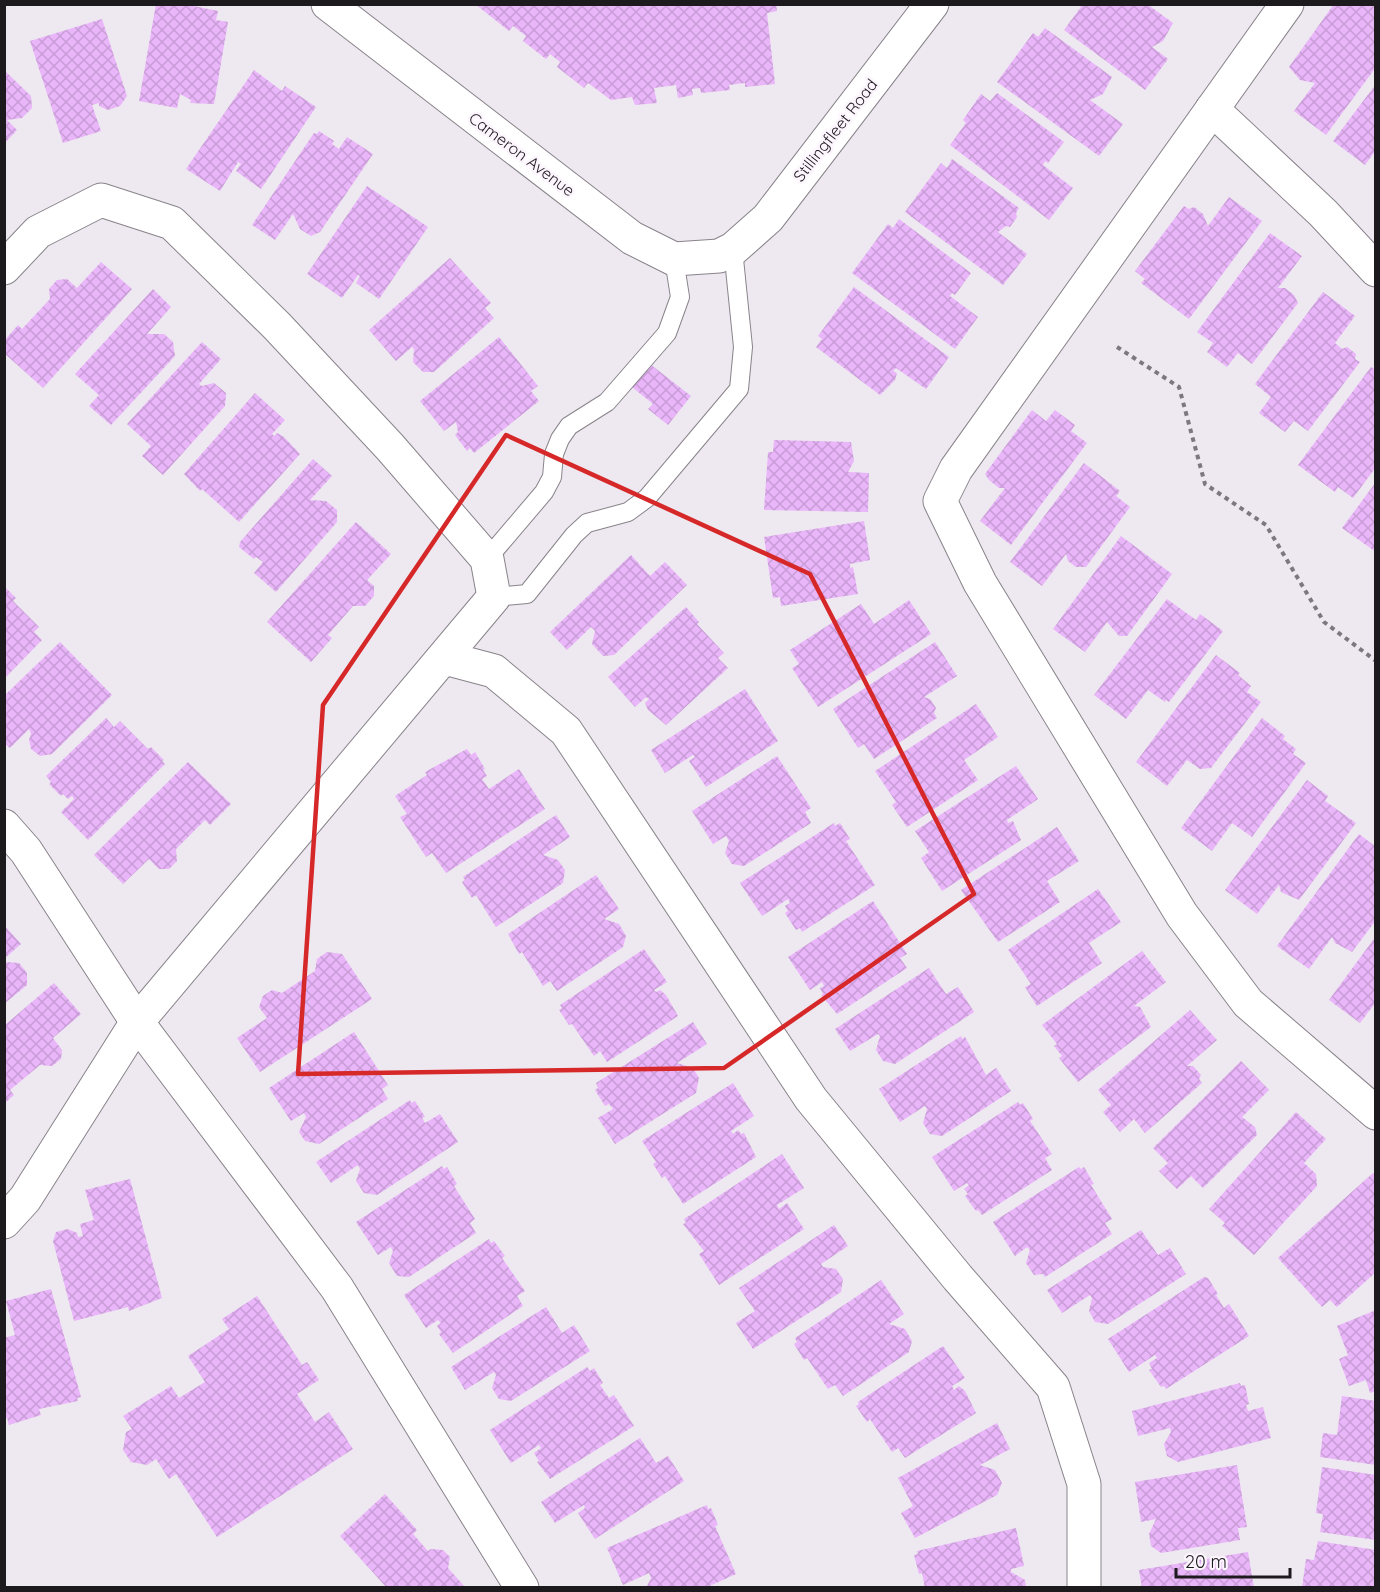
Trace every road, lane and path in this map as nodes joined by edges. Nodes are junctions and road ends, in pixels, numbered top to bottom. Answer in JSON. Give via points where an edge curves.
{"nodes":[{"id":1,"x":328,"y":4,"type":"edge"},
{"id":2,"x":932,"y":4,"type":"edge"},
{"id":3,"x":1287,"y":4,"type":"edge"},
{"id":4,"x":1212,"y":109,"type":"junction"},
{"id":5,"x":733,"y":249,"type":"junction"},
{"id":6,"x":674,"y":259,"type":"junction"},
{"id":7,"x":4,"y":268,"type":"edge"},
{"id":8,"x":1376,"y":270,"type":"edge"},
{"id":9,"x":1117,"y":347,"type":"dead end"},
{"id":10,"x":487,"y":559,"type":"junction"},
{"id":11,"x":494,"y":597,"type":"junction"},
{"id":12,"x":445,"y":658,"type":"junction"},
{"id":13,"x":1376,"y":661,"type":"edge"},
{"id":14,"x":4,"y":826,"type":"edge"},
{"id":15,"x":137,"y":1023,"type":"junction"},
{"id":16,"x":1376,"y":1113,"type":"edge"},
{"id":17,"x":4,"y":1222,"type":"edge"},
{"id":18,"x":522,"y":1587,"type":"edge"},
{"id":19,"x":1084,"y":1587,"type":"edge"}],
"edges":[{"from":1,"to":6,"type":"street","name":"Cameron Avenue","via":[[632,238]]},
{"from":2,"to":5,"type":"street","name":"Stillingfleet Road","via":[[768,218]]},
{"from":3,"to":4,"type":"street"},
{"from":4,"to":8,"type":"street","via":[[1323,213]]},
{"from":4,"to":16,"type":"street","via":[[956,469],[940,501],[980,583],[1182,915],[1248,1003]]},
{"from":5,"to":6,"type":"street","via":[[718,256]]},
{"from":5,"to":11,"type":"lane","via":[[743,348],[739,389],[647,498],[628,512],[587,523],[527,594]]},
{"from":6,"to":10,"type":"lane","via":[[680,297],[667,333],[607,402],[569,426],[554,454],[552,477],[544,492]]},
{"from":7,"to":10,"type":"street","via":[[38,232],[101,200],[172,223],[277,326]]},
{"from":9,"to":13,"type":"path","via":[[1179,387],[1205,484],[1266,525],[1324,622]]},
{"from":10,"to":11,"type":"street"},
{"from":11,"to":12,"type":"street"},
{"from":12,"to":15,"type":"street"},
{"from":12,"to":19,"type":"street","via":[[494,671],[566,731],[811,1099],[1053,1387],[1084,1484]]},
{"from":14,"to":15,"type":"street","via":[[26,851]]},
{"from":15,"to":17,"type":"street","via":[[25,1199]]},
{"from":15,"to":18,"type":"street","via":[[337,1288]]}]}
